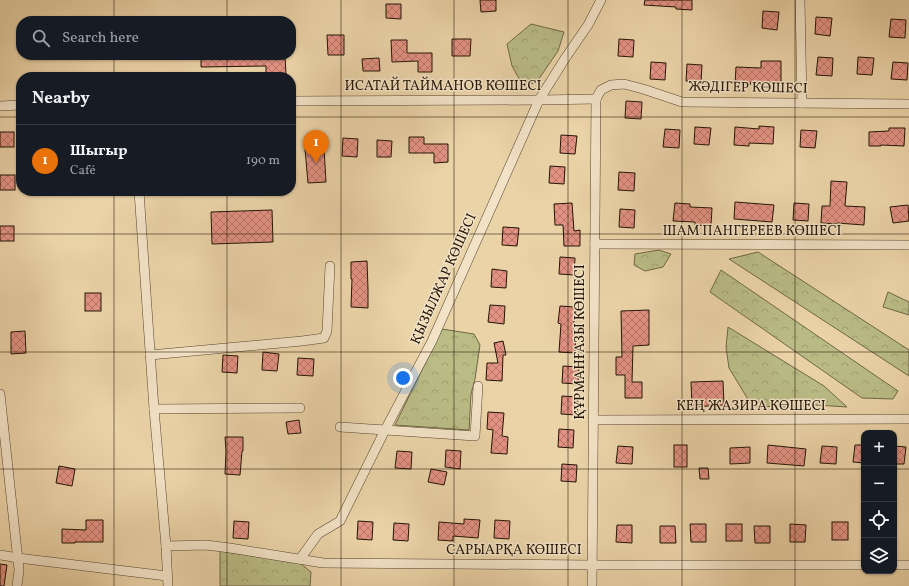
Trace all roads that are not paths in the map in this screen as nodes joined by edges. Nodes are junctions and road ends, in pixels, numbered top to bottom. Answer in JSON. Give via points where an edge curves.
{"nodes":[{"id":1,"x":601,"y":0,"type":"edge"},
{"id":2,"x":800,"y":0,"type":"edge"},
{"id":3,"x":596,"y":99,"type":"junction"},
{"id":4,"x":539,"y":100,"type":"junction"},
{"id":5,"x":296,"y":101,"type":"edge"},
{"id":6,"x":802,"y":103,"type":"junction"},
{"id":7,"x":909,"y":104,"type":"edge"},
{"id":8,"x":16,"y":105,"type":"edge"},
{"id":9,"x":0,"y":106,"type":"edge"},
{"id":10,"x":139,"y":196,"type":"edge"},
{"id":11,"x":595,"y":244,"type":"junction"},
{"id":12,"x":909,"y":245,"type":"edge"},
{"id":13,"x":330,"y":266,"type":"dead end"},
{"id":14,"x":150,"y":355,"type":"junction"},
{"id":15,"x":478,"y":386,"type":"dead end"},
{"id":16,"x":0,"y":394,"type":"edge"},
{"id":17,"x":154,"y":408,"type":"junction"},
{"id":18,"x":300,"y":408,"type":"dead end"},
{"id":19,"x":909,"y":419,"type":"edge"},
{"id":20,"x":594,"y":420,"type":"junction"},
{"id":21,"x":340,"y":427,"type":"dead end"},
{"id":22,"x":384,"y":430,"type":"junction"},
{"id":23,"x":166,"y":546,"type":"junction"},
{"id":24,"x":0,"y":555,"type":"edge"},
{"id":25,"x":18,"y":558,"type":"junction"},
{"id":26,"x":300,"y":559,"type":"junction"},
{"id":27,"x":593,"y":565,"type":"junction"},
{"id":28,"x":861,"y":565,"type":"edge"},
{"id":29,"x":897,"y":565,"type":"edge"},
{"id":30,"x":909,"y":565,"type":"edge"},
{"id":31,"x":167,"y":576,"type":"junction"},
{"id":32,"x":17,"y":586,"type":"edge"},
{"id":33,"x":168,"y":586,"type":"edge"},
{"id":34,"x":592,"y":586,"type":"edge"}],
"edges":[{"from":1,"to":4,"type":"street","name":"ҚЫЗЫЛЖАР КӨШЕСІ","via":[[588,25]]},
{"from":2,"to":6,"type":"street"},
{"from":3,"to":4,"type":"street","name":"ИСАТАЙ ТАЙМАНОВ КӨШЕСІ"},
{"from":3,"to":6,"type":"street","name":"ЖӘДІГЕР КӨШЕСІ","via":[[601,90],[610,85],[624,84],[682,102]]},
{"from":3,"to":11,"type":"street","name":"ҚҰРМАНҒАЗЫ КӨШЕСІ"},
{"from":4,"to":5,"type":"street","name":"ИСАТАЙ ТАЙМАНОВ КӨШЕСІ"},
{"from":4,"to":22,"type":"street","name":"ҚЫЗЫЛЖАР КӨШЕСІ","via":[[432,341]]},
{"from":6,"to":7,"type":"street","name":"ЖӘДІГЕР КӨШЕСІ"},
{"from":8,"to":9,"type":"street"},
{"from":10,"to":14,"type":"street"},
{"from":11,"to":12,"type":"street","name":"ШАМ ПАНГЕРЕЕВ КӨШЕСІ"},
{"from":11,"to":20,"type":"street","name":"ҚҰРМАНҒАЗЫ КӨШЕСІ"},
{"from":13,"to":14,"type":"street","via":[[327,331],[324,338]]},
{"from":14,"to":17,"type":"street"},
{"from":15,"to":22,"type":"street","via":[[475,436]]},
{"from":16,"to":25,"type":"street"},
{"from":17,"to":18,"type":"street"},
{"from":17,"to":23,"type":"street"},
{"from":19,"to":20,"type":"street","name":"КЕҢ ЖАЗИРА КӨШЕСІ"},
{"from":20,"to":27,"type":"street","name":"ҚҰРМАНҒАЗЫ КӨШЕСІ"},
{"from":21,"to":22,"type":"street"},
{"from":22,"to":26,"type":"street","name":"ҚЫЗЫЛЖАР КӨШЕСІ","via":[[340,522],[318,534]]},
{"from":23,"to":26,"type":"street","name":"САРЫАРҚА КӨШЕСІ","via":[[206,545]]},
{"from":23,"to":31,"type":"street"},
{"from":24,"to":25,"type":"street"},
{"from":25,"to":31,"type":"street"},
{"from":25,"to":32,"type":"street"},
{"from":26,"to":27,"type":"street","name":"САРЫАРҚА КӨШЕСІ","via":[[323,563]]},
{"from":27,"to":28,"type":"street","name":"САРЫАРҚА КӨШЕСІ"},
{"from":27,"to":34,"type":"street","name":"ҚҰРМАНҒАЗЫ КӨШЕСІ"},
{"from":29,"to":30,"type":"street"},
{"from":31,"to":33,"type":"street"}]}
